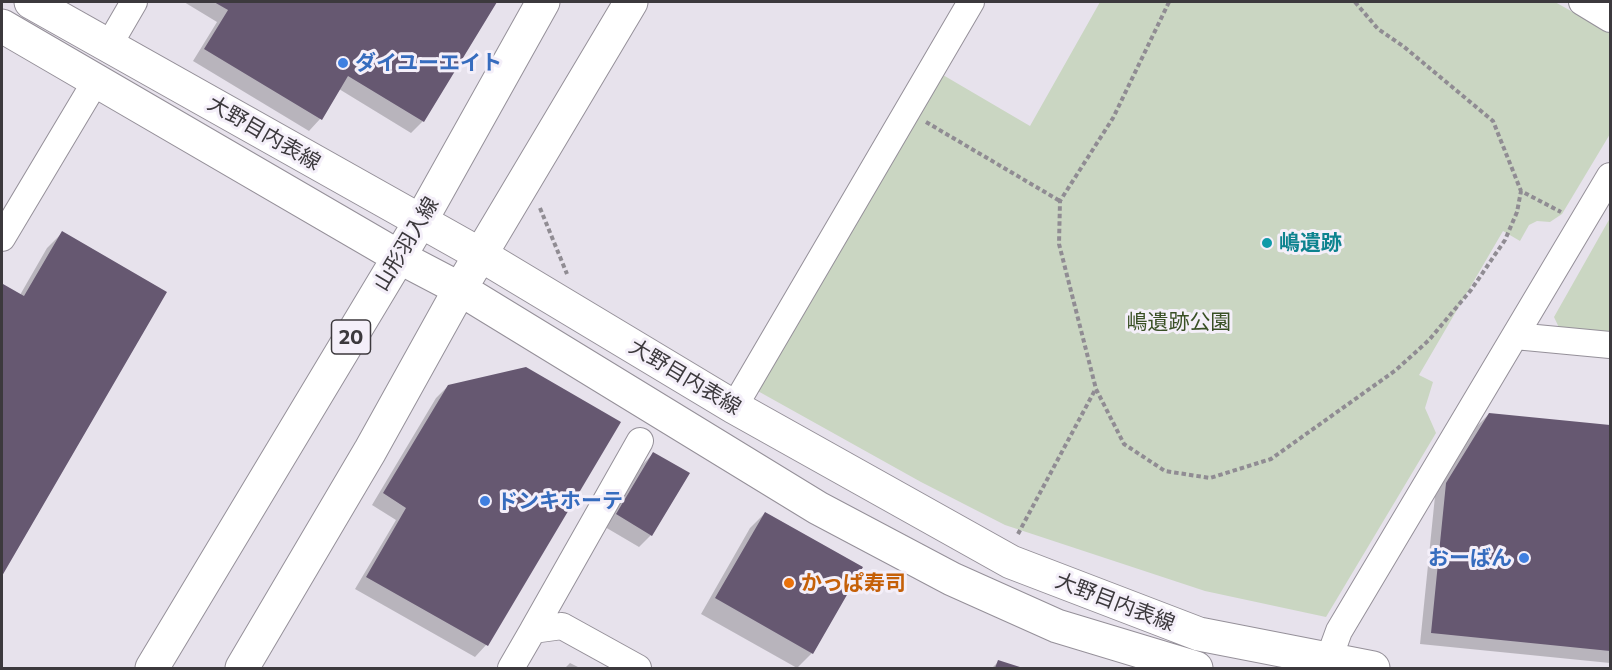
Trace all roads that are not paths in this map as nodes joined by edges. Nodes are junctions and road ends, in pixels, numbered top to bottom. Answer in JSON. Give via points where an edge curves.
{"nodes":[{"id":1,"x":31,"y":2,"type":"edge"},
{"id":2,"x":134,"y":2,"type":"edge"},
{"id":3,"x":543,"y":2,"type":"edge"},
{"id":4,"x":630,"y":2,"type":"edge"},
{"id":5,"x":971,"y":2,"type":"edge"},
{"id":6,"x":1582,"y":2,"type":"edge"},
{"id":7,"x":1611,"y":19,"type":"edge"},
{"id":8,"x":2,"y":26,"type":"edge"},
{"id":9,"x":109,"y":45,"type":"junction"},
{"id":10,"x":97,"y":79,"type":"junction"},
{"id":11,"x":1611,"y":176,"type":"edge"},
{"id":12,"x":420,"y":222,"type":"junction"},
{"id":13,"x":2,"y":238,"type":"edge"},
{"id":14,"x":482,"y":255,"type":"junction"},
{"id":15,"x":399,"y":257,"type":"junction"},
{"id":16,"x":460,"y":289,"type":"junction"},
{"id":17,"x":1515,"y":336,"type":"junction"},
{"id":18,"x":1611,"y":345,"type":"edge"},
{"id":19,"x":734,"y":407,"type":"junction"},
{"id":20,"x":640,"y":441,"type":"dead end"},
{"id":21,"x":533,"y":630,"type":"junction"},
{"id":22,"x":1328,"y":661,"type":"junction"},
{"id":23,"x":152,"y":669,"type":"edge"},
{"id":24,"x":242,"y":669,"type":"edge"},
{"id":25,"x":511,"y":669,"type":"edge"},
{"id":26,"x":638,"y":669,"type":"edge"},
{"id":27,"x":1196,"y":669,"type":"edge"},
{"id":28,"x":1373,"y":669,"type":"edge"}],
"edges":[{"from":1,"to":9,"type":"main road","name":"大野目内表線"},
{"from":2,"to":9,"type":"street"},
{"from":3,"to":12,"type":"main road","name":"山形羽入線","number":"20"},
{"from":4,"to":14,"type":"main road"},
{"from":5,"to":19,"type":"street"},
{"from":6,"to":7,"type":"street"},
{"from":8,"to":10,"type":"main road","name":"大野目内表線"},
{"from":9,"to":12,"type":"main road","name":"大野目内表線"},
{"from":10,"to":13,"type":"street"},
{"from":10,"to":15,"type":"main road","name":"大野目内表線"},
{"from":11,"to":17,"type":"street"},
{"from":12,"to":14,"type":"main road","name":"大野目内表線"},
{"from":12,"to":15,"type":"main road","name":"山形羽入線","number":"20"},
{"from":14,"to":16,"type":"main road"},
{"from":14,"to":19,"type":"main road","name":"大野目内表線"},
{"from":15,"to":16,"type":"main road","name":"大野目内表線"},
{"from":15,"to":23,"type":"main road","name":"山形羽入線","number":"20"},
{"from":16,"to":24,"type":"main road","via":[[370,452]]},
{"from":16,"to":27,"type":"main road","name":"大野目内表線","via":[[818,508],[952,579],[1058,626]]},
{"from":17,"to":18,"type":"street"},
{"from":17,"to":22,"type":"street","via":[[1339,631]]},
{"from":19,"to":22,"type":"main road","name":"大野目内表線","via":[[1011,562],[1199,634]]},
{"from":20,"to":21,"type":"street"},
{"from":21,"to":25,"type":"street"},
{"from":21,"to":26,"type":"street","via":[[562,626]]},
{"from":22,"to":28,"type":"main road","name":"大野目内表線"}]}
